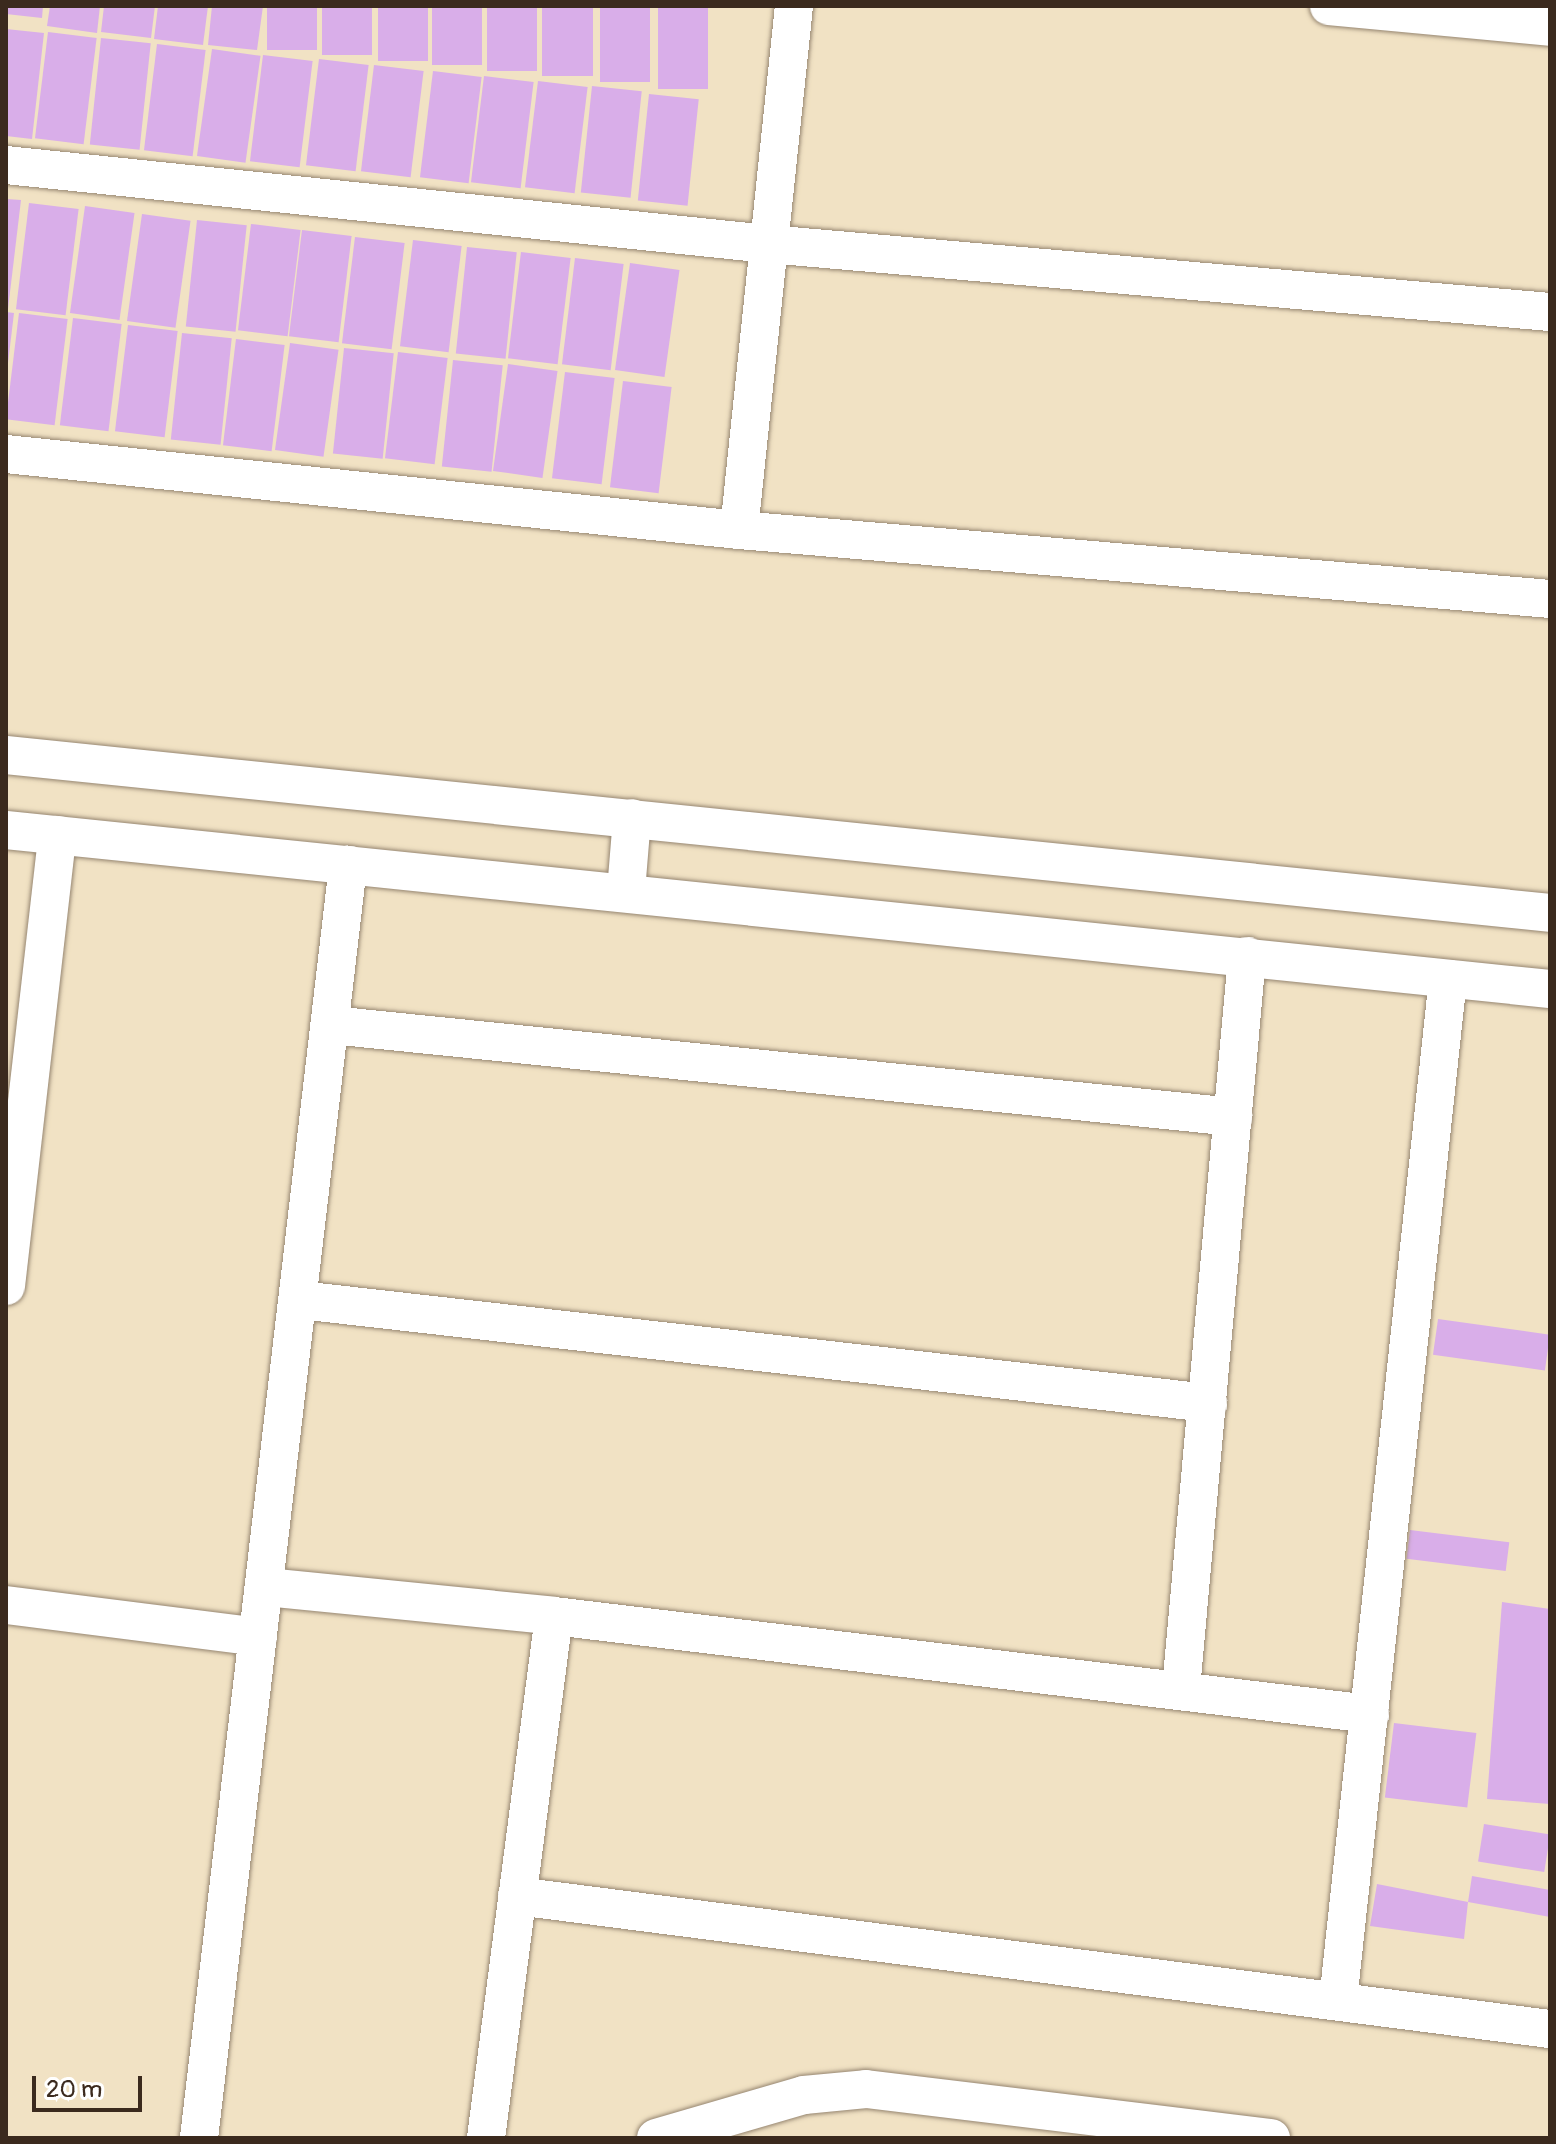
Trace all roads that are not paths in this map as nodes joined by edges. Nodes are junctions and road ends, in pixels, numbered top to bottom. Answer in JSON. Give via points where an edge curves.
{"nodes":[{"id":1,"x":794,"y":6,"type":"edge"},
{"id":2,"x":1329,"y":6,"type":"edge"},
{"id":3,"x":1550,"y":27,"type":"edge"},
{"id":4,"x":6,"y":165,"type":"edge"},
{"id":5,"x":768,"y":244,"type":"junction"},
{"id":6,"x":1550,"y":312,"type":"edge"},
{"id":7,"x":6,"y":454,"type":"edge"},
{"id":8,"x":739,"y":530,"type":"junction"},
{"id":9,"x":1550,"y":599,"type":"edge"},
{"id":10,"x":6,"y":755,"type":"edge"},
{"id":11,"x":632,"y":818,"type":"junction"},
{"id":12,"x":6,"y":830,"type":"edge"},
{"id":13,"x":57,"y":835,"type":"junction"},
{"id":14,"x":348,"y":865,"type":"junction"},
{"id":15,"x":626,"y":891,"type":"junction"},
{"id":16,"x":1550,"y":913,"type":"edge"},
{"id":17,"x":1247,"y":956,"type":"junction"},
{"id":18,"x":1448,"y":979,"type":"junction"},
{"id":19,"x":1550,"y":989,"type":"edge"},
{"id":20,"x":331,"y":1025,"type":"junction"},
{"id":21,"x":1233,"y":1117,"type":"junction"},
{"id":22,"x":6,"y":1286,"type":"edge"},
{"id":23,"x":300,"y":1300,"type":"junction"},
{"id":24,"x":1208,"y":1403,"type":"junction"},
{"id":25,"x":266,"y":1587,"type":"junction"},
{"id":26,"x":6,"y":1605,"type":"edge"},
{"id":27,"x":554,"y":1616,"type":"junction"},
{"id":28,"x":258,"y":1637,"type":"junction"},
{"id":29,"x":1181,"y":1689,"type":"junction"},
{"id":30,"x":1370,"y":1714,"type":"junction"},
{"id":31,"x":517,"y":1896,"type":"junction"},
{"id":32,"x":1338,"y":2001,"type":"junction"},
{"id":33,"x":1550,"y":2029,"type":"edge"},
{"id":34,"x":672,"y":2135,"type":"edge"},
{"id":35,"x":199,"y":2138,"type":"edge"},
{"id":36,"x":486,"y":2138,"type":"edge"},
{"id":37,"x":1271,"y":2138,"type":"edge"}],
"edges":[{"from":1,"to":5,"type":"street"},
{"from":2,"to":3,"type":"street"},
{"from":4,"to":5,"type":"street"},
{"from":5,"to":6,"type":"street"},
{"from":5,"to":8,"type":"street"},
{"from":7,"to":8,"type":"street"},
{"from":8,"to":9,"type":"street"},
{"from":10,"to":11,"type":"street"},
{"from":11,"to":15,"type":"street"},
{"from":11,"to":16,"type":"street"},
{"from":12,"to":13,"type":"street"},
{"from":13,"to":14,"type":"street"},
{"from":13,"to":22,"type":"street"},
{"from":14,"to":15,"type":"street"},
{"from":14,"to":20,"type":"street"},
{"from":15,"to":17,"type":"street"},
{"from":17,"to":18,"type":"street"},
{"from":17,"to":21,"type":"street"},
{"from":18,"to":19,"type":"street"},
{"from":18,"to":30,"type":"street"},
{"from":20,"to":21,"type":"street"},
{"from":20,"to":23,"type":"street"},
{"from":21,"to":24,"type":"street"},
{"from":23,"to":24,"type":"street"},
{"from":23,"to":25,"type":"street"},
{"from":24,"to":29,"type":"street"},
{"from":25,"to":27,"type":"street"},
{"from":25,"to":28,"type":"street"},
{"from":26,"to":28,"type":"street"},
{"from":27,"to":29,"type":"street"},
{"from":27,"to":31,"type":"street"},
{"from":28,"to":35,"type":"street"},
{"from":29,"to":30,"type":"street"},
{"from":30,"to":32,"type":"street"},
{"from":31,"to":32,"type":"street"},
{"from":31,"to":36,"type":"street"},
{"from":32,"to":33,"type":"street"},
{"from":34,"to":37,"type":"street","via":[[804,2095],[866,2089]]}]}
